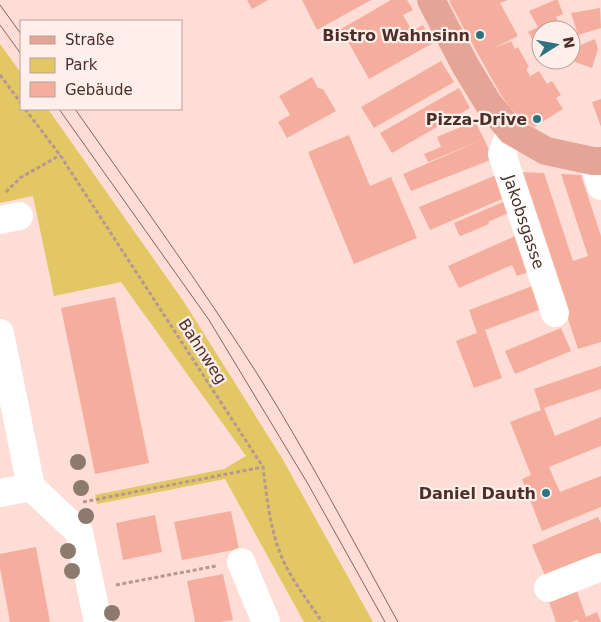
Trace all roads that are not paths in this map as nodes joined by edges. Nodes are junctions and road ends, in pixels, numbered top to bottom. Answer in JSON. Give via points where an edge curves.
{"nodes":[{"id":1,"x":431,"y":0,"type":"edge"},
{"id":2,"x":511,"y":131,"type":"junction"},
{"id":3,"x":598,"y":169,"type":"edge"},
{"id":4,"x":555,"y":314,"type":"dead end"},
{"id":5,"x":0,"y":334,"type":"edge"},
{"id":6,"x":31,"y":487,"type":"junction"},
{"id":7,"x":0,"y":493,"type":"edge"},
{"id":8,"x":241,"y":562,"type":"road end"},
{"id":9,"x":601,"y":567,"type":"edge"},
{"id":10,"x":548,"y":588,"type":"dead end"},
{"id":11,"x":98,"y":622,"type":"edge"},
{"id":12,"x":266,"y":622,"type":"edge"}],
"edges":[{"from":1,"to":2,"type":"main road","via":[[483,96]]},
{"from":2,"to":3,"type":"main road","via":[[546,150]]},
{"from":2,"to":4,"type":"street","name":"Jakobsgasse","via":[[502,154]]},
{"from":5,"to":6,"type":"street"},
{"from":6,"to":7,"type":"street"},
{"from":6,"to":11,"type":"street","via":[[79,532]]},
{"from":8,"to":12,"type":"street"},
{"from":9,"to":10,"type":"street"}]}
